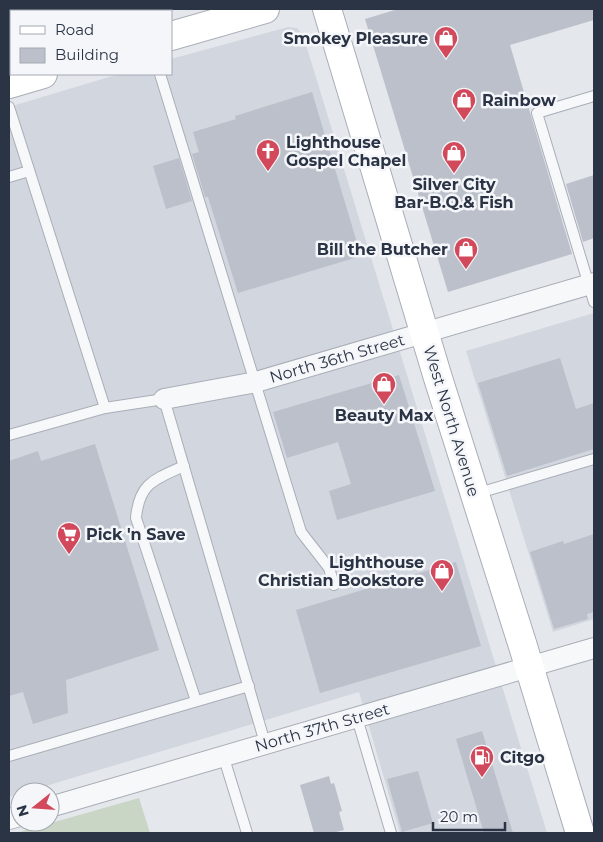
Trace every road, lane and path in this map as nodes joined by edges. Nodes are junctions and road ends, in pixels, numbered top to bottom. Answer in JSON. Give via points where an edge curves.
{"nodes":[{"id":1,"x":265,"y":9,"type":"edge"},
{"id":2,"x":327,"y":9,"type":"edge"},
{"id":3,"x":172,"y":36,"type":"edge"},
{"id":4,"x":40,"y":75,"type":"edge"},
{"id":5,"x":160,"y":75,"type":"edge"},
{"id":6,"x":9,"y":84,"type":"edge"},
{"id":7,"x":594,"y":96,"type":"edge"},
{"id":8,"x":9,"y":107,"type":"edge"},
{"id":9,"x":29,"y":171,"type":"junction"},
{"id":10,"x":9,"y":177,"type":"edge"},
{"id":11,"x":592,"y":290,"type":"edge"},
{"id":12,"x":424,"y":333,"type":"junction"},
{"id":13,"x":256,"y":382,"type":"junction"},
{"id":14,"x":164,"y":399,"type":"junction"},
{"id":15,"x":105,"y":408,"type":"junction"},
{"id":16,"x":9,"y":436,"type":"edge"},
{"id":17,"x":594,"y":459,"type":"edge"},
{"id":18,"x":184,"y":466,"type":"junction"},
{"id":19,"x":475,"y":494,"type":"junction"},
{"id":20,"x":334,"y":585,"type":"dead end"},
{"id":21,"x":594,"y":648,"type":"edge"},
{"id":22,"x":530,"y":667,"type":"junction"},
{"id":23,"x":249,"y":686,"type":"junction"},
{"id":24,"x":196,"y":701,"type":"junction"},
{"id":25,"x":357,"y":718,"type":"junction"},
{"id":26,"x":265,"y":743,"type":"junction"},
{"id":27,"x":223,"y":755,"type":"junction"},
{"id":28,"x":9,"y":756,"type":"edge"},
{"id":29,"x":60,"y":804,"type":"edge"},
{"id":30,"x":247,"y":833,"type":"edge"},
{"id":31,"x":391,"y":833,"type":"edge"},
{"id":32,"x":580,"y":833,"type":"edge"}],
"edges":[{"from":1,"to":3,"type":"main road"},
{"from":2,"to":12,"type":"main road","name":"West North Avenue"},
{"from":4,"to":6,"type":"main road"},
{"from":5,"to":13,"type":"lane"},
{"from":7,"to":11,"type":"lane","via":[[537,113]]},
{"from":8,"to":9,"type":"lane"},
{"from":9,"to":10,"type":"lane"},
{"from":9,"to":15,"type":"lane"},
{"from":11,"to":12,"type":"street","name":"North 36th Street"},
{"from":12,"to":13,"type":"street","name":"North 36th Street"},
{"from":12,"to":19,"type":"main road","name":"West North Avenue"},
{"from":13,"to":14,"type":"street","name":"North 36th Street"},
{"from":13,"to":20,"type":"lane","via":[[301,532],[328,568]]},
{"from":14,"to":15,"type":"lane"},
{"from":14,"to":18,"type":"lane"},
{"from":15,"to":16,"type":"lane"},
{"from":17,"to":19,"type":"lane"},
{"from":18,"to":23,"type":"lane"},
{"from":18,"to":24,"type":"lane","via":[[147,486],[138,502],[136,518]]},
{"from":19,"to":22,"type":"main road","name":"West North Avenue"},
{"from":21,"to":22,"type":"street","name":"North 37th Street"},
{"from":22,"to":25,"type":"street","name":"North 37th Street"},
{"from":22,"to":32,"type":"main road","name":"West North Avenue"},
{"from":23,"to":24,"type":"lane"},
{"from":23,"to":26,"type":"lane"},
{"from":24,"to":28,"type":"lane"},
{"from":25,"to":26,"type":"street","name":"North 37th Street"},
{"from":25,"to":31,"type":"lane"},
{"from":26,"to":27,"type":"street","name":"North 37th Street"},
{"from":27,"to":29,"type":"street","name":"North 37th Street"},
{"from":27,"to":30,"type":"lane"}]}
